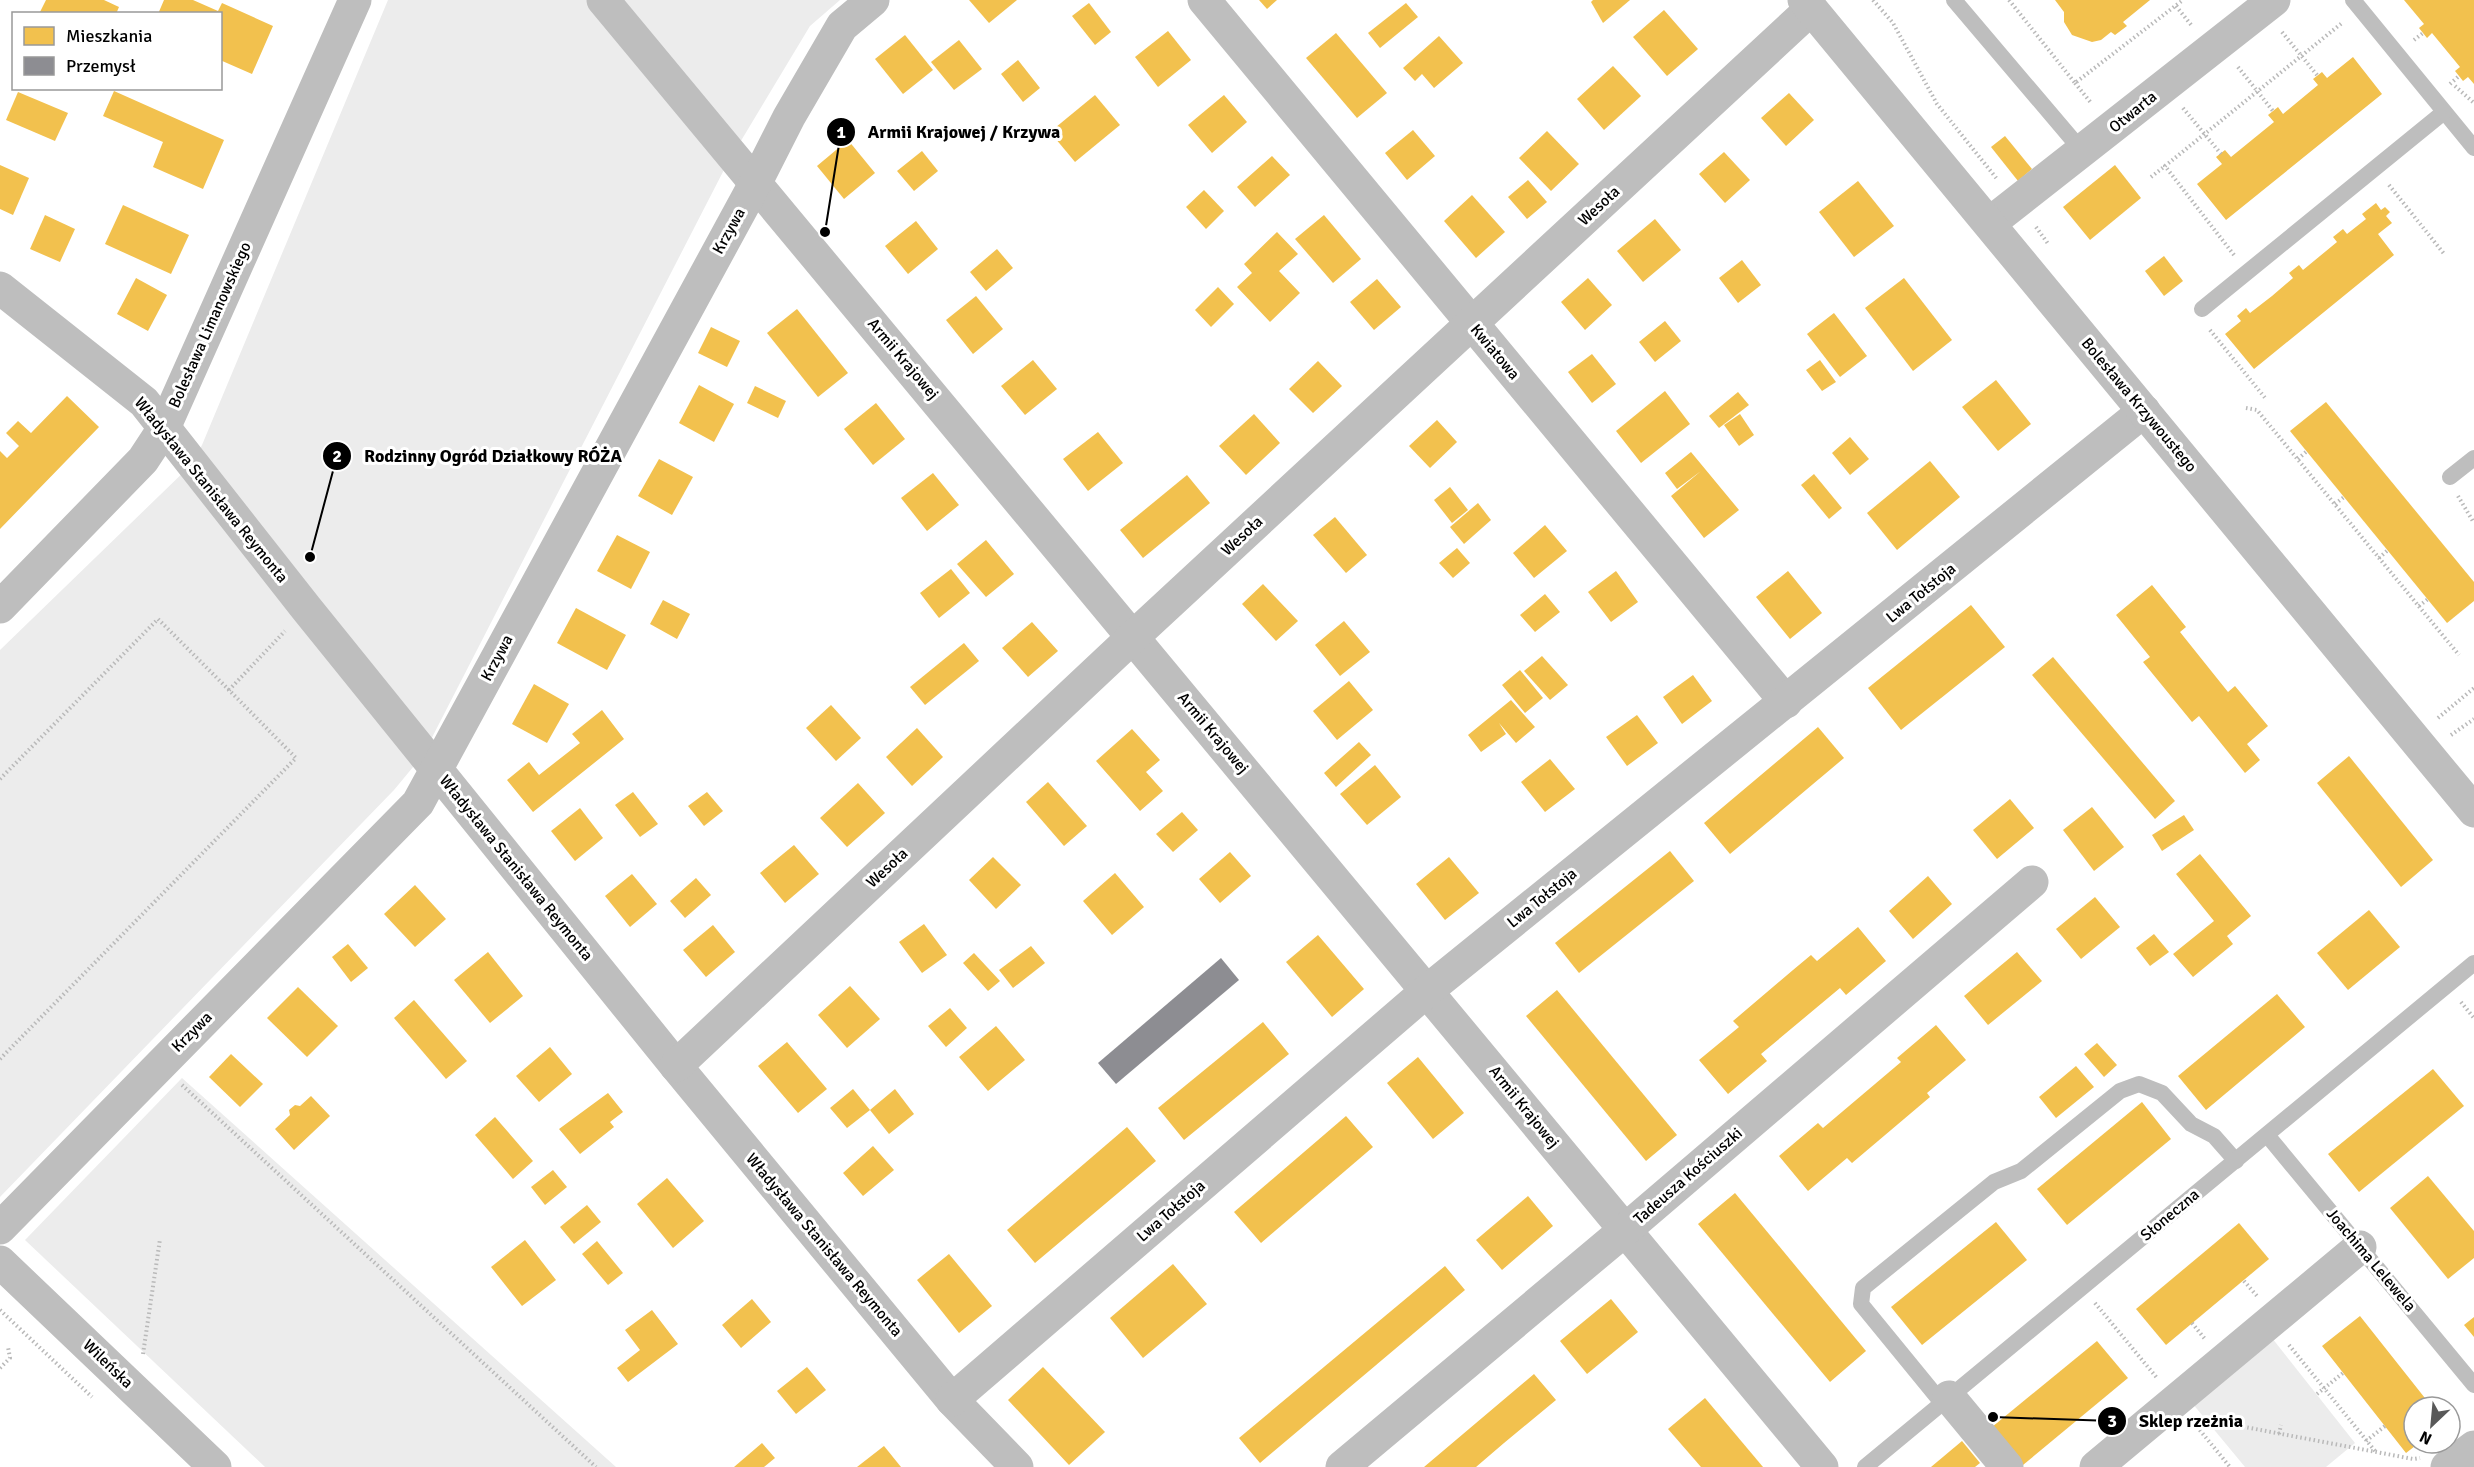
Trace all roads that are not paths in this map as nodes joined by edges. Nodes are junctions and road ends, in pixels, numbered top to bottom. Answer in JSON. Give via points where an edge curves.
{"nodes":[{"id":1,"x":355,"y":0,"type":"edge"},
{"id":2,"x":603,"y":0,"type":"edge"},
{"id":3,"x":873,"y":0,"type":"edge"},
{"id":4,"x":1204,"y":0,"type":"edge"},
{"id":5,"x":1954,"y":0,"type":"edge"},
{"id":6,"x":1808,"y":4,"type":"edge"},
{"id":7,"x":2269,"y":4,"type":"edge"},
{"id":8,"x":2357,"y":4,"type":"edge"},
{"id":9,"x":2444,"y":112,"type":"junction"},
{"id":10,"x":2474,"y":148,"type":"edge"},
{"id":11,"x":2083,"y":152,"type":"junction"},
{"id":12,"x":756,"y":182,"type":"junction"},
{"id":13,"x":1990,"y":223,"type":"junction"},
{"id":14,"x":0,"y":288,"type":"edge"},
{"id":15,"x":2202,"y":309,"type":"dead end"},
{"id":16,"x":1472,"y":324,"type":"junction"},
{"id":17,"x":2144,"y":411,"type":"junction"},
{"id":18,"x":164,"y":428,"type":"junction"},
{"id":19,"x":2474,"y":458,"type":"edge"},
{"id":20,"x":2450,"y":477,"type":"road end"},
{"id":21,"x":0,"y":607,"type":"edge"},
{"id":22,"x":1133,"y":638,"type":"junction"},
{"id":23,"x":1786,"y":702,"type":"junction"},
{"id":24,"x":436,"y":770,"type":"junction"},
{"id":25,"x":2474,"y":811,"type":"edge"},
{"id":26,"x":2031,"y":882,"type":"dead end"},
{"id":27,"x":2474,"y":963,"type":"edge"},
{"id":28,"x":1428,"y":990,"type":"junction"},
{"id":29,"x":676,"y":1066,"type":"junction"},
{"id":30,"x":2267,"y":1135,"type":"junction"},
{"id":31,"x":2236,"y":1161,"type":"junction"},
{"id":32,"x":0,"y":1227,"type":"edge"},
{"id":33,"x":1625,"y":1230,"type":"junction"},
{"id":34,"x":2360,"y":1247,"type":"junction"},
{"id":35,"x":0,"y":1262,"type":"edge"},
{"id":36,"x":2474,"y":1385,"type":"edge"},
{"id":37,"x":952,"y":1400,"type":"junction"},
{"id":38,"x":1946,"y":1400,"type":"junction"},
{"id":39,"x":2474,"y":1447,"type":"edge"},
{"id":40,"x":2435,"y":1462,"type":"edge"},
{"id":41,"x":215,"y":1467,"type":"edge"},
{"id":42,"x":1017,"y":1467,"type":"edge"},
{"id":43,"x":1342,"y":1467,"type":"edge"},
{"id":44,"x":1822,"y":1467,"type":"edge"},
{"id":45,"x":1864,"y":1467,"type":"edge"},
{"id":46,"x":2007,"y":1467,"type":"edge"},
{"id":47,"x":2097,"y":1467,"type":"edge"}],
"edges":[{"from":1,"to":18,"type":"street","name":"Bolesława Limanowskiego"},
{"from":2,"to":12,"type":"street","name":"Armii Krajowej"},
{"from":3,"to":12,"type":"street","name":"Krzywa","via":[[842,26]]},
{"from":4,"to":16,"type":"street","name":"Kwiatowa"},
{"from":5,"to":11,"type":"lane"},
{"from":6,"to":13,"type":"street","name":"Bolesława Krzywoustego"},
{"from":6,"to":16,"type":"street","name":"Wesoła"},
{"from":7,"to":11,"type":"street","name":"Otwarta"},
{"from":8,"to":9,"type":"lane"},
{"from":9,"to":10,"type":"lane"},
{"from":9,"to":15,"type":"lane"},
{"from":11,"to":13,"type":"street","name":"Otwarta"},
{"from":12,"to":22,"type":"street","name":"Armii Krajowej"},
{"from":12,"to":24,"type":"street","name":"Krzywa"},
{"from":13,"to":17,"type":"street","name":"Bolesława Krzywoustego"},
{"from":14,"to":18,"type":"street","name":"Władysława Stanisława Reymonta","via":[[144,402]]},
{"from":16,"to":22,"type":"street","name":"Wesoła"},
{"from":16,"to":23,"type":"street","name":"Kwiatowa"},
{"from":17,"to":23,"type":"street","name":"Lwa Tołstoja"},
{"from":17,"to":25,"type":"street","name":"Bolesława Krzywoustego"},
{"from":18,"to":21,"type":"street","name":"Bolesława Limanowskiego","via":[[143,460]]},
{"from":18,"to":24,"type":"street","name":"Władysława Stanisława Reymonta"},
{"from":19,"to":20,"type":"lane"},
{"from":22,"to":28,"type":"street","name":"Armii Krajowej"},
{"from":22,"to":29,"type":"street","name":"Wesoła"},
{"from":23,"to":28,"type":"street","name":"Lwa Tołstoja"},
{"from":24,"to":29,"type":"street","name":"Władysława Stanisława Reymonta"},
{"from":24,"to":32,"type":"street","name":"Krzywa","via":[[418,802]]},
{"from":26,"to":33,"type":"street","name":"Tadeusza Kościuszki"},
{"from":27,"to":30,"type":"lane","name":"Słoneczna"},
{"from":28,"to":33,"type":"street","name":"Armii Krajowej"},
{"from":28,"to":37,"type":"street","name":"Lwa Tołstoja"},
{"from":29,"to":37,"type":"street","name":"Władysława Stanisława Reymonta"},
{"from":30,"to":31,"type":"lane","name":"Słoneczna"},
{"from":30,"to":34,"type":"lane","name":"Joachima Lelewela"},
{"from":31,"to":38,"type":"lane","name":"Słoneczna"},
{"from":31,"to":38,"type":"lane","via":[[2214,1136],[2191,1124],[2162,1093],[2139,1084],[2120,1091],[2020,1171],[1994,1182],[1863,1288],[1861,1304]]},
{"from":33,"to":43,"type":"street","name":"Tadeusza Kościuszki"},
{"from":33,"to":44,"type":"street","name":"Armii Krajowej"},
{"from":34,"to":36,"type":"lane","name":"Joachima Lelewela"},
{"from":34,"to":47,"type":"street"},
{"from":35,"to":41,"type":"street","name":"Wileńska"},
{"from":37,"to":42,"type":"street","name":"Władysława Stanisława Reymonta"},
{"from":38,"to":45,"type":"lane","name":"Słoneczna"},
{"from":38,"to":46,"type":"street"},
{"from":39,"to":40,"type":"street"}]}
